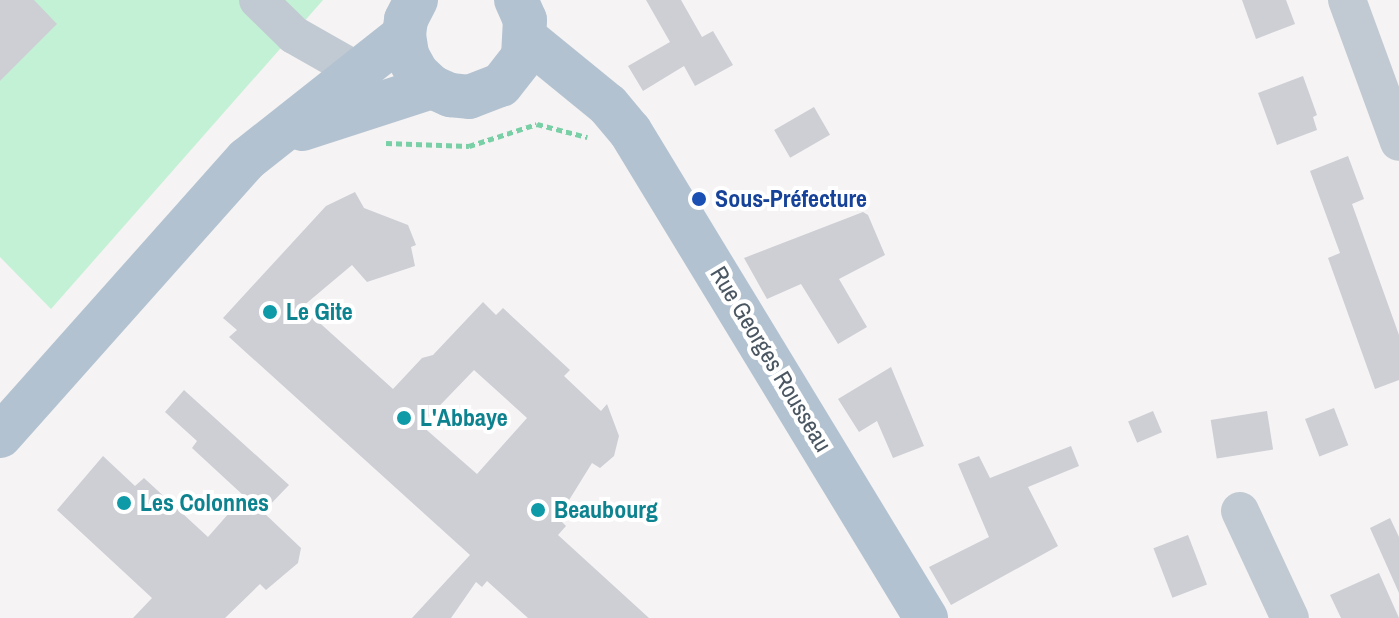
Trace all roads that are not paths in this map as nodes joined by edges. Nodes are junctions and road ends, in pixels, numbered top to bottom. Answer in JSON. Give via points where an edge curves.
{"nodes":[{"id":1,"x":258,"y":0,"type":"edge"},
{"id":2,"x":1347,"y":0,"type":"edge"},
{"id":3,"x":410,"y":18,"type":"edge"},
{"id":4,"x":521,"y":20,"type":"edge"},
{"id":5,"x":359,"y":72,"type":"junction"},
{"id":6,"x":501,"y":85,"type":"junction"},
{"id":7,"x":432,"y":87,"type":"junction"},
{"id":8,"x":603,"y":126,"type":"junction"},
{"id":9,"x":277,"y":138,"type":"junction"},
{"id":10,"x":1399,"y":142,"type":"edge"},
{"id":11,"x":0,"y":436,"type":"edge"},
{"id":12,"x":1240,"y":511,"type":"dead end"},
{"id":13,"x":926,"y":618,"type":"edge"},
{"id":14,"x":1290,"y":618,"type":"edge"}],
"edges":[{"from":1,"to":5,"type":"street","via":[[294,35]]},
{"from":2,"to":10,"type":"street"},
{"from":3,"to":5,"type":"main road"},
{"from":3,"to":7,"type":"main road","via":[[407,55]]},
{"from":4,"to":6,"type":"main road","via":[[523,57]]},
{"from":4,"to":8,"type":"main road","name":"Rue Georges Rousseau"},
{"from":5,"to":9,"type":"main road"},
{"from":6,"to":7,"type":"main road","via":[[469,97]]},
{"from":6,"to":8,"type":"main road"},
{"from":7,"to":9,"type":"main road"},
{"from":8,"to":13,"type":"main road","name":"Rue Georges Rousseau","via":[[630,131]]},
{"from":9,"to":11,"type":"main road","via":[[247,159]]},
{"from":12,"to":14,"type":"street"}]}
